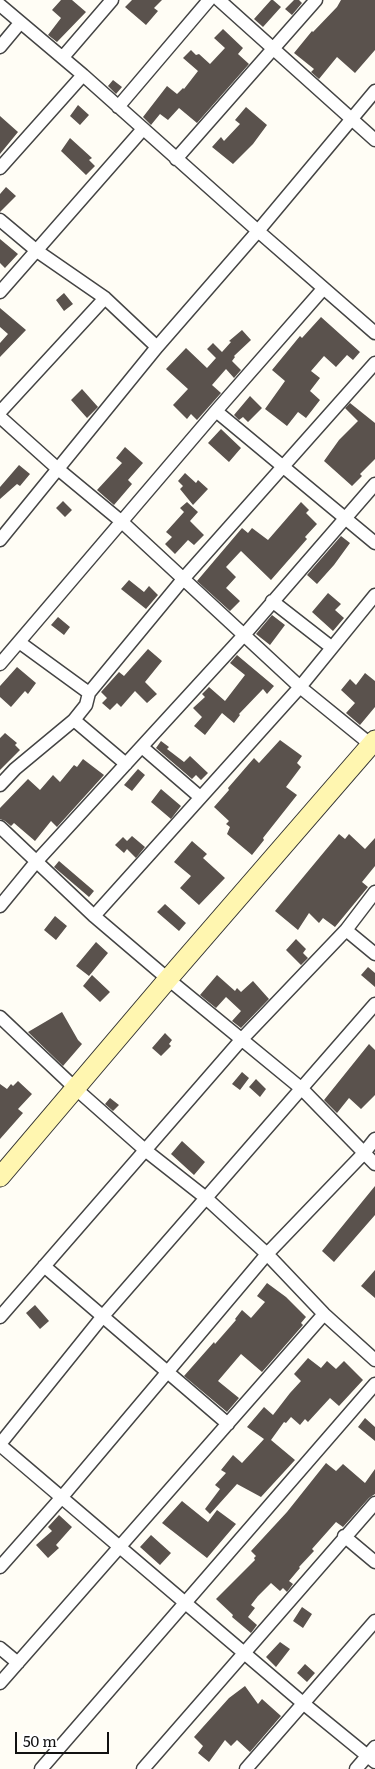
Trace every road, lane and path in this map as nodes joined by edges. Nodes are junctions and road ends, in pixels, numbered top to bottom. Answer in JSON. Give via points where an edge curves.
{"nodes":[{"id":1,"x":112,"y":0,"type":"edge"},
{"id":2,"x":209,"y":0,"type":"edge"},
{"id":3,"x":219,"y":0,"type":"edge"},
{"id":4,"x":316,"y":0,"type":"edge"},
{"id":5,"x":0,"y":2,"type":"edge"},
{"id":6,"x":20,"y":23,"type":"junction"},
{"id":7,"x":0,"y":47,"type":"edge"},
{"id":8,"x":274,"y":48,"type":"junction"},
{"id":9,"x":63,"y":57,"type":"junction"},
{"id":10,"x":83,"y":75,"type":"junction"},
{"id":11,"x":375,"y":91,"type":"edge"},
{"id":12,"x":118,"y":107,"type":"junction"},
{"id":13,"x":352,"y":118,"type":"junction"},
{"id":14,"x":143,"y":129,"type":"junction"},
{"id":15,"x":375,"y":140,"type":"edge"},
{"id":16,"x":176,"y":159,"type":"junction"},
{"id":17,"x":0,"y":168,"type":"edge"},
{"id":18,"x":0,"y":220,"type":"edge"},
{"id":19,"x":258,"y":231,"type":"junction"},
{"id":20,"x":37,"y":251,"type":"junction"},
{"id":21,"x":323,"y":289,"type":"junction"},
{"id":22,"x":0,"y":292,"type":"edge"},
{"id":23,"x":105,"y":298,"type":"junction"},
{"id":24,"x":375,"y":333,"type":"edge"},
{"id":25,"x":158,"y":347,"type":"junction"},
{"id":26,"x":375,"y":363,"type":"edge"},
{"id":27,"x":216,"y":411,"type":"junction"},
{"id":28,"x":0,"y":412,"type":"edge"},
{"id":29,"x":0,"y":417,"type":"edge"},
{"id":30,"x":282,"y":466,"type":"junction"},
{"id":31,"x":58,"y":469,"type":"junction"},
{"id":32,"x":375,"y":484,"type":"edge"},
{"id":33,"x":346,"y":518,"type":"junction"},
{"id":34,"x":122,"y":522,"type":"junction"},
{"id":35,"x":0,"y":540,"type":"edge"},
{"id":36,"x":375,"y":543,"type":"edge"},
{"id":37,"x":184,"y":578,"type":"junction"},
{"id":38,"x":375,"y":595,"type":"edge"},
{"id":39,"x":272,"y":601,"type":"junction"},
{"id":40,"x":244,"y":635,"type":"junction"},
{"id":41,"x":19,"y":642,"type":"junction"},
{"id":42,"x":331,"y":648,"type":"junction"},
{"id":43,"x":0,"y":664,"type":"edge"},
{"id":44,"x":300,"y":687,"type":"junction"},
{"id":45,"x":89,"y":694,"type":"junction"},
{"id":46,"x":74,"y":720,"type":"junction"},
{"id":47,"x":374,"y":744,"type":"edge"},
{"id":48,"x":142,"y":747,"type":"junction"},
{"id":49,"x":126,"y":764,"type":"junction"},
{"id":50,"x":0,"y":785,"type":"edge"},
{"id":51,"x":200,"y":798,"type":"junction"},
{"id":52,"x":0,"y":827,"type":"edge"},
{"id":53,"x":36,"y":862,"type":"junction"},
{"id":54,"x":375,"y":892,"type":"edge"},
{"id":55,"x":0,"y":906,"type":"edge"},
{"id":56,"x":94,"y":916,"type":"junction"},
{"id":57,"x":346,"y":930,"type":"junction"},
{"id":58,"x":375,"y":954,"type":"edge"},
{"id":59,"x":168,"y":979,"type":"junction"},
{"id":60,"x":375,"y":1004,"type":"edge"},
{"id":61,"x":2,"y":1022,"type":"edge"},
{"id":62,"x":242,"y":1040,"type":"junction"},
{"id":63,"x":75,"y":1088,"type":"junction"},
{"id":64,"x":302,"y":1089,"type":"junction"},
{"id":65,"x":375,"y":1139,"type":"edge"},
{"id":66,"x":145,"y":1150,"type":"junction"},
{"id":67,"x":364,"y":1153,"type":"junction"},
{"id":68,"x":375,"y":1164,"type":"edge"},
{"id":69,"x":0,"y":1177,"type":"edge"},
{"id":70,"x":206,"y":1198,"type":"junction"},
{"id":71,"x":268,"y":1254,"type":"junction"},
{"id":72,"x":44,"y":1266,"type":"junction"},
{"id":73,"x":324,"y":1314,"type":"junction"},
{"id":74,"x":103,"y":1316,"type":"junction"},
{"id":75,"x":0,"y":1317,"type":"edge"},
{"id":76,"x":375,"y":1360,"type":"edge"},
{"id":77,"x":167,"y":1373,"type":"junction"},
{"id":78,"x":375,"y":1384,"type":"edge"},
{"id":79,"x":228,"y":1424,"type":"junction"},
{"id":80,"x":0,"y":1444,"type":"edge"},
{"id":81,"x":62,"y":1497,"type":"junction"},
{"id":82,"x":375,"y":1503,"type":"edge"},
{"id":83,"x":344,"y":1536,"type":"junction"},
{"id":84,"x":119,"y":1546,"type":"junction"},
{"id":85,"x":375,"y":1562,"type":"edge"},
{"id":86,"x":0,"y":1567,"type":"edge"},
{"id":87,"x":186,"y":1603,"type":"junction"},
{"id":88,"x":375,"y":1622,"type":"edge"},
{"id":89,"x":0,"y":1648,"type":"edge"},
{"id":90,"x":244,"y":1653,"type":"junction"},
{"id":91,"x":18,"y":1662,"type":"junction"},
{"id":92,"x":0,"y":1684,"type":"edge"},
{"id":93,"x":304,"y":1704,"type":"junction"},
{"id":94,"x":372,"y":1755,"type":"edge"},
{"id":95,"x":41,"y":1769,"type":"edge"},
{"id":96,"x":143,"y":1769,"type":"edge"},
{"id":97,"x":246,"y":1769,"type":"edge"},
{"id":98,"x":356,"y":1769,"type":"edge"}],
"edges":[{"from":1,"to":9,"type":"street"},
{"from":2,"to":12,"type":"street"},
{"from":3,"to":8,"type":"street"},
{"from":4,"to":8,"type":"street"},
{"from":5,"to":6,"type":"street"},
{"from":6,"to":7,"type":"street"},
{"from":6,"to":9,"type":"street"},
{"from":8,"to":13,"type":"street"},
{"from":8,"to":16,"type":"street"},
{"from":9,"to":10,"type":"street"},
{"from":10,"to":12,"type":"street"},
{"from":10,"to":17,"type":"street"},
{"from":11,"to":13,"type":"street"},
{"from":12,"to":14,"type":"street"},
{"from":13,"to":15,"type":"street"},
{"from":13,"to":19,"type":"street"},
{"from":14,"to":16,"type":"street"},
{"from":14,"to":20,"type":"street"},
{"from":16,"to":19,"type":"street"},
{"from":18,"to":20,"type":"street"},
{"from":19,"to":21,"type":"street"},
{"from":19,"to":25,"type":"street"},
{"from":20,"to":22,"type":"street"},
{"from":20,"to":23,"type":"street"},
{"from":21,"to":24,"type":"street"},
{"from":21,"to":27,"type":"street"},
{"from":23,"to":25,"type":"street"},
{"from":23,"to":28,"type":"street"},
{"from":25,"to":31,"type":"street"},
{"from":26,"to":30,"type":"street"},
{"from":27,"to":30,"type":"street"},
{"from":27,"to":34,"type":"street"},
{"from":29,"to":31,"type":"street"},
{"from":30,"to":33,"type":"street"},
{"from":30,"to":37,"type":"street"},
{"from":31,"to":34,"type":"street"},
{"from":31,"to":35,"type":"street"},
{"from":32,"to":33,"type":"street"},
{"from":33,"to":36,"type":"street"},
{"from":33,"to":39,"type":"street"},
{"from":34,"to":37,"type":"street"},
{"from":34,"to":41,"type":"street"},
{"from":37,"to":40,"type":"street"},
{"from":37,"to":45,"type":"street"},
{"from":38,"to":42,"type":"street"},
{"from":39,"to":40,"type":"street"},
{"from":39,"to":42,"type":"street"},
{"from":40,"to":44,"type":"street"},
{"from":40,"to":48,"type":"street"},
{"from":41,"to":43,"type":"street"},
{"from":41,"to":45,"type":"street"},
{"from":42,"to":44,"type":"street"},
{"from":44,"to":47,"type":"street"},
{"from":44,"to":51,"type":"street"},
{"from":45,"to":46,"type":"street","via":[[86,705]]},
{"from":46,"to":49,"type":"street"},
{"from":46,"to":50,"type":"street"},
{"from":47,"to":59,"type":"street"},
{"from":48,"to":49,"type":"street"},
{"from":48,"to":51,"type":"street"},
{"from":49,"to":53,"type":"street"},
{"from":51,"to":56,"type":"street"},
{"from":52,"to":53,"type":"street"},
{"from":53,"to":55,"type":"street"},
{"from":53,"to":56,"type":"street"},
{"from":54,"to":57,"type":"street"},
{"from":56,"to":59,"type":"street"},
{"from":57,"to":58,"type":"street"},
{"from":57,"to":62,"type":"street"},
{"from":59,"to":62,"type":"street"},
{"from":59,"to":63,"type":"street"},
{"from":60,"to":64,"type":"street"},
{"from":61,"to":63,"type":"street"},
{"from":62,"to":64,"type":"street"},
{"from":62,"to":66,"type":"street"},
{"from":63,"to":66,"type":"street"},
{"from":63,"to":69,"type":"street"},
{"from":64,"to":67,"type":"street"},
{"from":64,"to":70,"type":"street"},
{"from":65,"to":67,"type":"street"},
{"from":66,"to":70,"type":"street"},
{"from":66,"to":72,"type":"street"},
{"from":67,"to":68,"type":"street"},
{"from":67,"to":71,"type":"street"},
{"from":70,"to":71,"type":"street"},
{"from":70,"to":74,"type":"street"},
{"from":71,"to":73,"type":"street"},
{"from":71,"to":77,"type":"street"},
{"from":72,"to":74,"type":"street"},
{"from":72,"to":75,"type":"street"},
{"from":73,"to":76,"type":"street"},
{"from":73,"to":79,"type":"street"},
{"from":74,"to":77,"type":"street"},
{"from":74,"to":80,"type":"street"},
{"from":77,"to":79,"type":"street"},
{"from":77,"to":81,"type":"street"},
{"from":78,"to":87,"type":"street"},
{"from":79,"to":84,"type":"street"},
{"from":80,"to":81,"type":"street"},
{"from":81,"to":84,"type":"street"},
{"from":81,"to":86,"type":"street"},
{"from":82,"to":83,"type":"street"},
{"from":83,"to":85,"type":"street"},
{"from":83,"to":90,"type":"street"},
{"from":84,"to":87,"type":"street"},
{"from":84,"to":91,"type":"street"},
{"from":87,"to":90,"type":"street"},
{"from":87,"to":95,"type":"street"},
{"from":88,"to":93,"type":"street"},
{"from":89,"to":91,"type":"street"},
{"from":90,"to":93,"type":"street"},
{"from":90,"to":96,"type":"street"},
{"from":91,"to":92,"type":"street"},
{"from":93,"to":94,"type":"street"},
{"from":93,"to":97,"type":"street"},
{"from":94,"to":98,"type":"street"}]}
